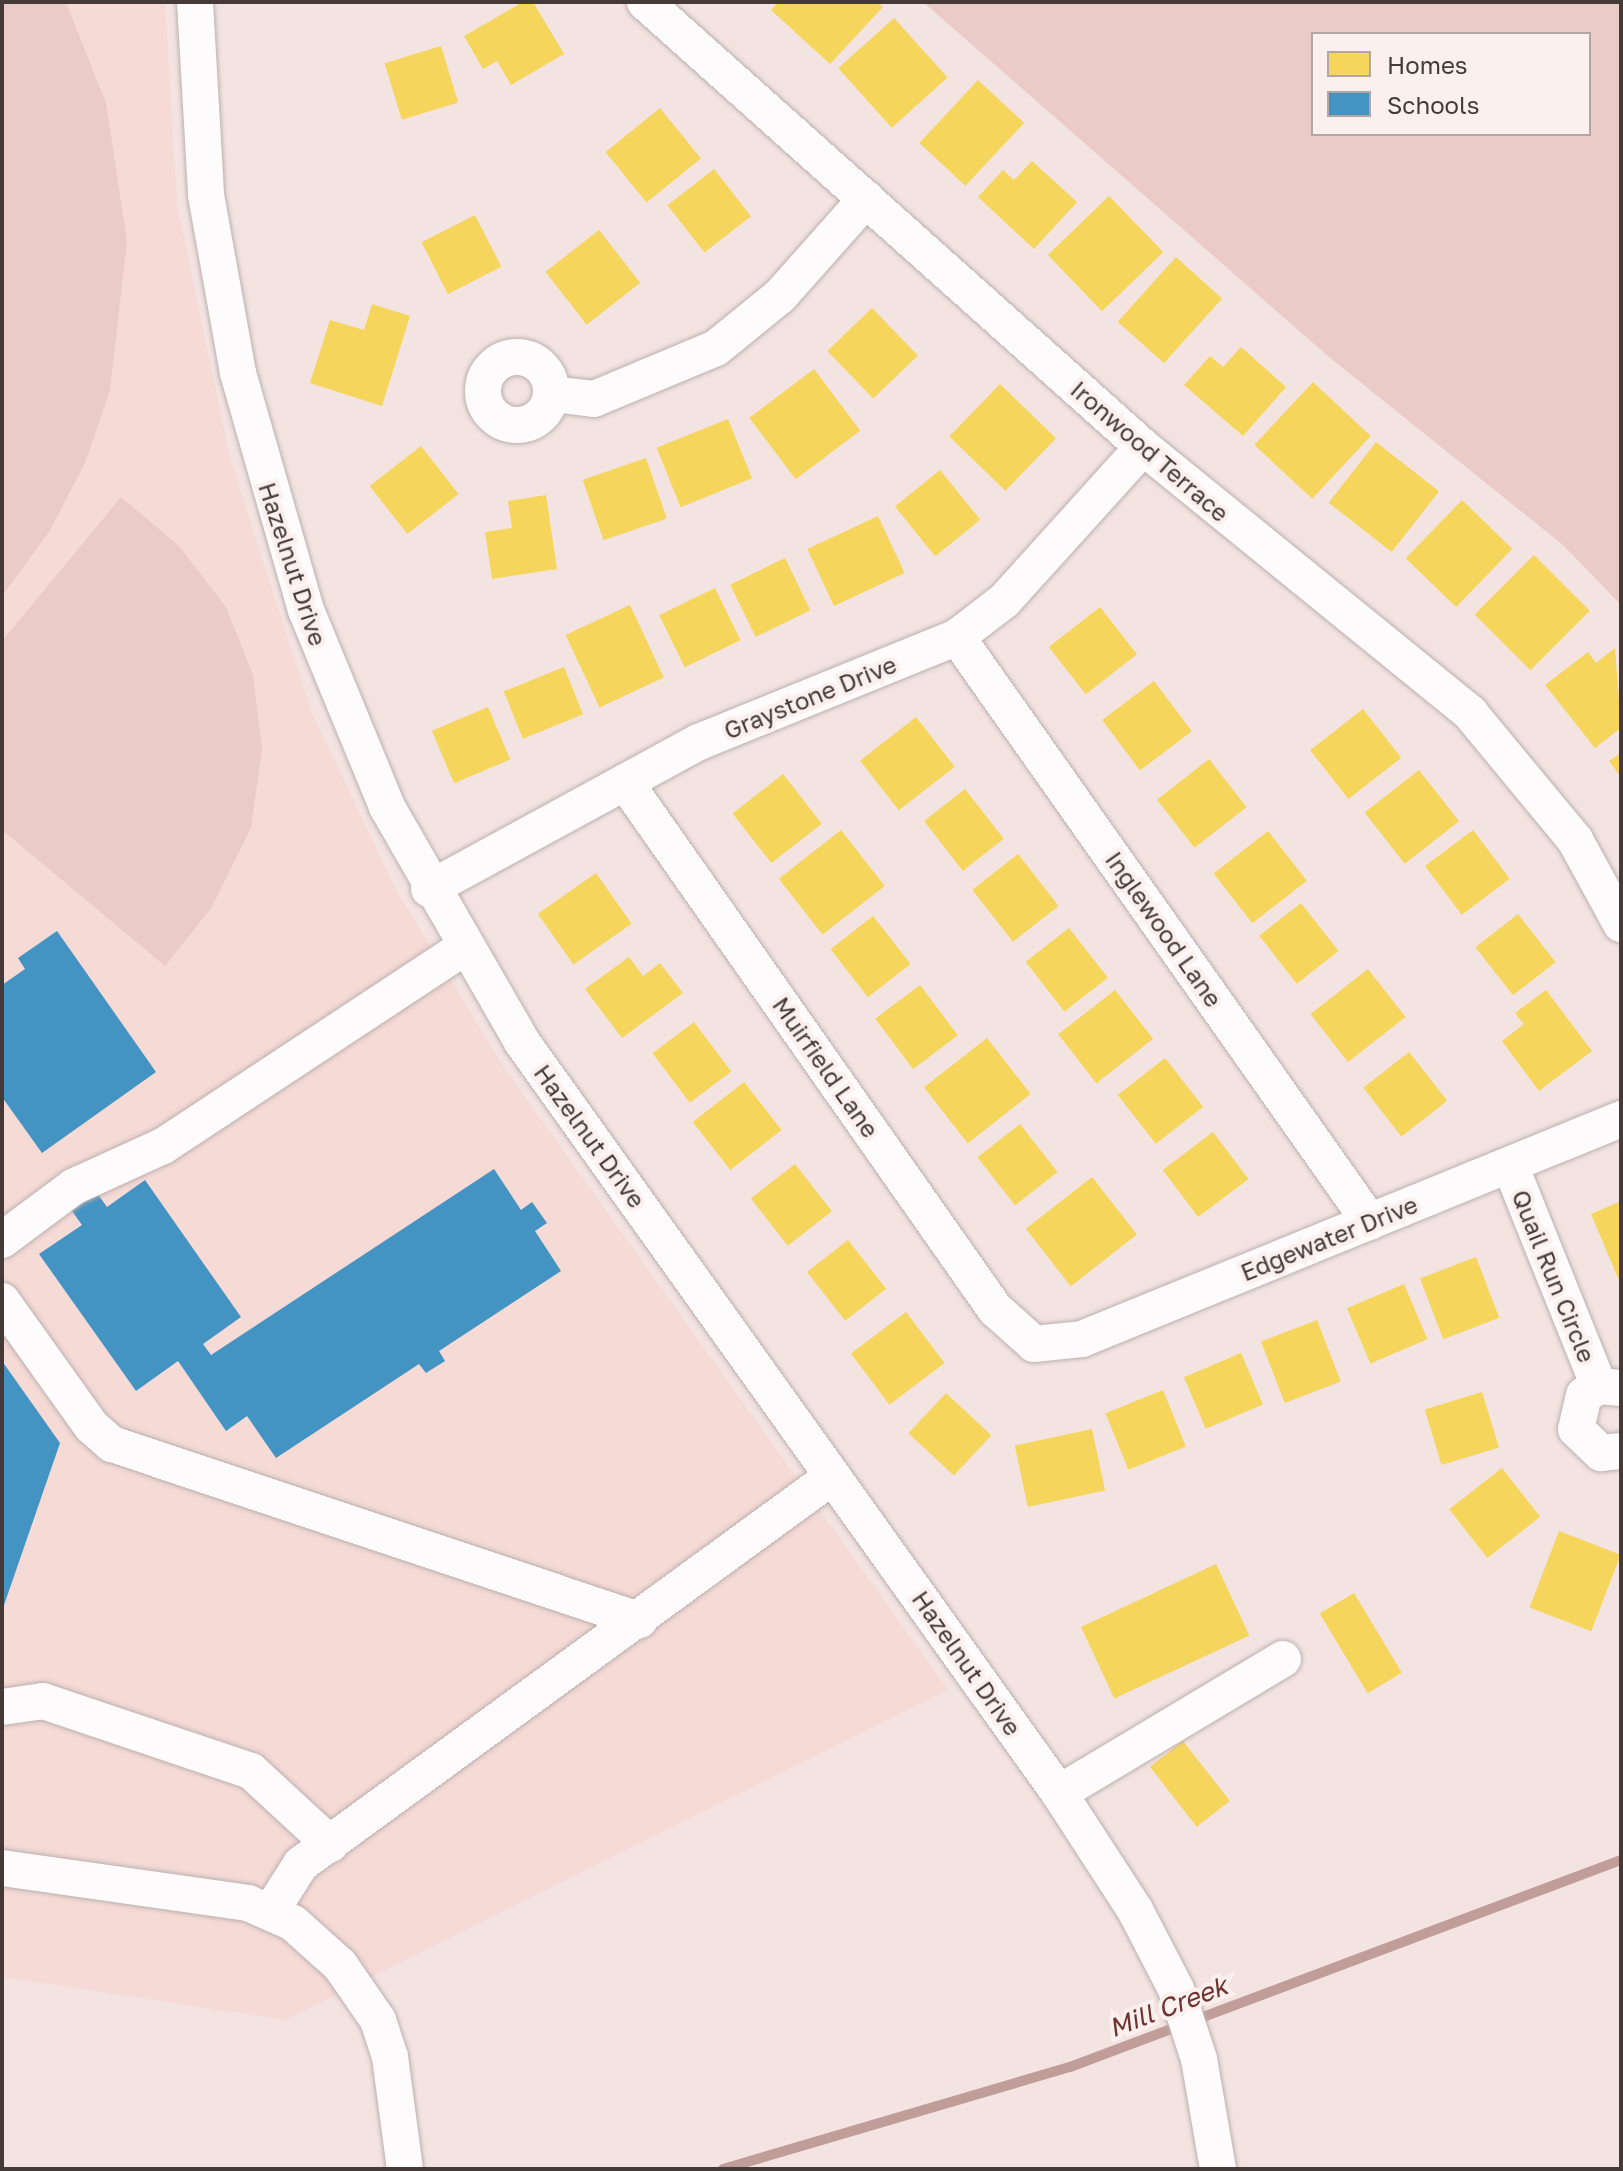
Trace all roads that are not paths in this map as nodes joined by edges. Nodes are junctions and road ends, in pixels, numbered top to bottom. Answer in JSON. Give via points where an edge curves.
{"nodes":[{"id":1,"x":204,"y":2,"type":"edge"},
{"id":2,"x":645,"y":2,"type":"edge"},
{"id":3,"x":866,"y":199,"type":"junction"},
{"id":4,"x":552,"y":394,"type":"dead end"},
{"id":5,"x":1143,"y":447,"type":"junction"},
{"id":6,"x":957,"y":637,"type":"junction"},
{"id":7,"x":625,"y":782,"type":"junction"},
{"id":8,"x":429,"y":889,"type":"junction"},
{"id":9,"x":1621,"y":924,"type":"edge"},
{"id":10,"x":463,"y":948,"type":"junction"},
{"id":11,"x":1621,"y":1119,"type":"edge"},
{"id":12,"x":1510,"y":1165,"type":"junction"},
{"id":13,"x":1370,"y":1222,"type":"junction"},
{"id":14,"x":2,"y":1240,"type":"edge"},
{"id":15,"x":2,"y":1301,"type":"edge"},
{"id":16,"x":1034,"y":1344,"type":"joint"},
{"id":17,"x":1610,"y":1387,"type":"edge"},
{"id":18,"x":1621,"y":1451,"type":"edge"},
{"id":19,"x":833,"y":1476,"type":"junction"},
{"id":20,"x":639,"y":1620,"type":"junction"},
{"id":21,"x":1283,"y":1659,"type":"dead end"},
{"id":22,"x":2,"y":1707,"type":"edge"},
{"id":23,"x":1059,"y":1793,"type":"junction"},
{"id":24,"x":330,"y":1844,"type":"junction"},
{"id":25,"x":2,"y":1868,"type":"edge"},
{"id":26,"x":271,"y":1911,"type":"junction"},
{"id":27,"x":405,"y":2169,"type":"edge"},
{"id":28,"x":1218,"y":2169,"type":"edge"}],
"edges":[{"from":1,"to":8,"type":"street","name":"Hazelnut Drive","via":[[206,195],[262,468],[331,679]]},
{"from":2,"to":3,"type":"street","name":"Ironwood Terrace"},
{"from":3,"to":4,"type":"street","via":[[780,296],[716,348],[594,399]]},
{"from":3,"to":5,"type":"street","name":"Ironwood Terrace"},
{"from":5,"to":6,"type":"street","name":"Graystone Drive","via":[[1004,601]]},
{"from":5,"to":9,"type":"street","name":"Ironwood Terrace","via":[[1470,713],[1575,840]]},
{"from":6,"to":7,"type":"street","name":"Graystone Drive","via":[[733,727]]},
{"from":6,"to":13,"type":"street","name":"Inglewood Lane"},
{"from":7,"to":8,"type":"street","name":"Graystone Drive"},
{"from":7,"to":16,"type":"street","name":"Muirfield Lane","via":[[995,1309]]},
{"from":8,"to":10,"type":"street","name":"Hazelnut Drive"},
{"from":10,"to":14,"type":"street","via":[[163,1146],[73,1187]]},
{"from":10,"to":19,"type":"street","name":"Hazelnut Drive"},
{"from":11,"to":12,"type":"street","name":"Edgewater Drive"},
{"from":12,"to":13,"type":"street","name":"Edgewater Drive"},
{"from":12,"to":17,"type":"street","name":"Quail Run Circle"},
{"from":13,"to":16,"type":"street","name":"Edgewater Drive","via":[[1082,1339]]},
{"from":15,"to":20,"type":"street","via":[[91,1426],[112,1444]]},
{"from":17,"to":18,"type":"street","name":"Quail Run Circle","via":[[1584,1395],[1576,1429],[1601,1453]]},
{"from":19,"to":20,"type":"street"},
{"from":19,"to":23,"type":"street","name":"Hazelnut Drive"},
{"from":20,"to":24,"type":"street"},
{"from":21,"to":23,"type":"street"},
{"from":22,"to":24,"type":"street","via":[[43,1701],[251,1771]]},
{"from":23,"to":28,"type":"street","name":"Hazelnut Drive","via":[[1176,1989],[1199,2059]]},
{"from":24,"to":26,"type":"street","via":[[288,1877]]},
{"from":25,"to":26,"type":"street"},
{"from":26,"to":27,"type":"street","via":[[340,1965],[378,2020]]}]}
